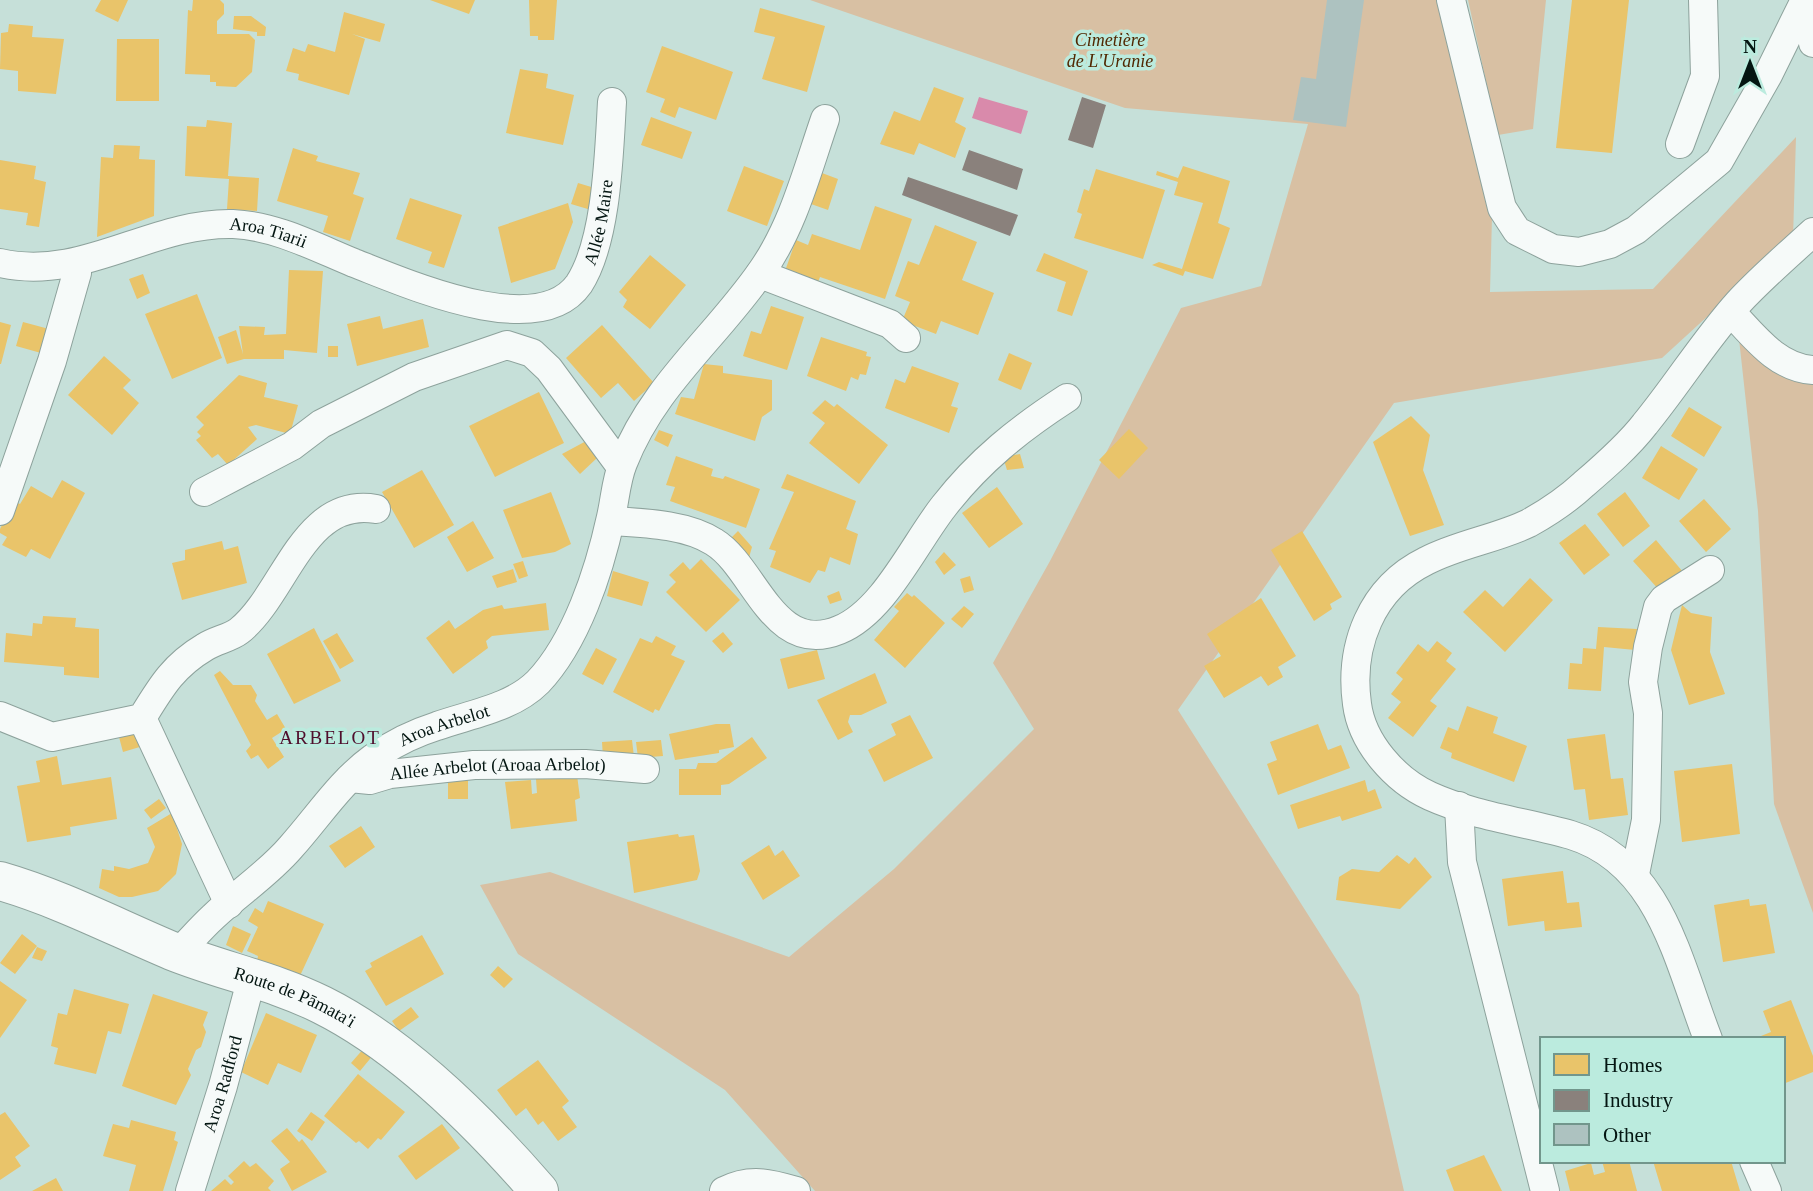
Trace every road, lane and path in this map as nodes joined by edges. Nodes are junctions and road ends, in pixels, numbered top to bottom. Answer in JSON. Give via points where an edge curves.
{"nodes":[{"id":1,"x":1451,"y":0,"type":"edge"},
{"id":2,"x":1703,"y":0,"type":"edge"},
{"id":3,"x":1806,"y":0,"type":"edge"},
{"id":4,"x":1813,"y":43,"type":"edge"},
{"id":5,"x":612,"y":102,"type":"dead end"},
{"id":6,"x":825,"y":119,"type":"dead end"},
{"id":7,"x":1680,"y":144,"type":"dead end"},
{"id":8,"x":1813,"y":232,"type":"edge"},
{"id":9,"x":0,"y":263,"type":"edge"},
{"id":10,"x":76,"y":264,"type":"junction"},
{"id":11,"x":760,"y":274,"type":"junction"},
{"id":12,"x":531,"y":307,"type":"joint"},
{"id":13,"x":1731,"y":312,"type":"junction"},
{"id":14,"x":906,"y":338,"type":"dead end"},
{"id":15,"x":1813,"y":370,"type":"edge"},
{"id":16,"x":1067,"y":398,"type":"dead end"},
{"id":17,"x":621,"y":467,"type":"junction"},
{"id":18,"x":204,"y":492,"type":"dead end"},
{"id":19,"x":376,"y":509,"type":"dead end"},
{"id":20,"x":0,"y":511,"type":"edge"},
{"id":21,"x":611,"y":521,"type":"junction"},
{"id":22,"x":1710,"y":570,"type":"dead end"},
{"id":23,"x":0,"y":716,"type":"edge"},
{"id":24,"x":142,"y":718,"type":"junction"},
{"id":25,"x":645,"y":769,"type":"dead end"},
{"id":26,"x":350,"y":778,"type":"junction"},
{"id":27,"x":1459,"y":806,"type":"junction"},
{"id":28,"x":1635,"y":874,"type":"junction"},
{"id":29,"x":0,"y":881,"type":"edge"},
{"id":30,"x":229,"y":904,"type":"junction"},
{"id":31,"x":178,"y":953,"type":"junction"},
{"id":32,"x":252,"y":977,"type":"junction"},
{"id":33,"x":1706,"y":1037,"type":"edge"},
{"id":34,"x":190,"y":1191,"type":"edge"},
{"id":35,"x":539,"y":1191,"type":"edge"},
{"id":36,"x":724,"y":1191,"type":"edge"},
{"id":37,"x":796,"y":1191,"type":"edge"},
{"id":38,"x":1545,"y":1191,"type":"edge"}],
"edges":[{"from":1,"to":3,"type":"street","via":[[1503,208],[1517,231],[1534,242],[1579,252],[1611,244],[1636,230],[1718,161]]},
{"from":2,"to":7,"type":"street","via":[[1705,76]]},
{"from":3,"to":4,"type":"street"},
{"from":5,"to":12,"type":"street","name":"Allée Maire","via":[[604,204],[588,265],[568,295]]},
{"from":6,"to":11,"type":"street","name":"Aroa Arbelot","via":[[781,240]]},
{"from":8,"to":13,"type":"street"},
{"from":9,"to":10,"type":"street","name":"Aroa Tiarii","via":[[45,268]]},
{"from":10,"to":12,"type":"street","name":"Aroa Tiarii","via":[[179,230],[233,224],[287,235],[467,303]]},
{"from":10,"to":20,"type":"street","via":[[51,361]]},
{"from":11,"to":14,"type":"street","via":[[890,324]]},
{"from":11,"to":17,"type":"street","name":"Aroa Arbelot","via":[[676,372],[646,414]]},
{"from":13,"to":15,"type":"street","via":[[1755,340],[1781,359]]},
{"from":13,"to":27,"type":"street","via":[[1643,427],[1582,486],[1529,523],[1414,567],[1391,586],[1363,628],[1353,681],[1358,713],[1371,743],[1413,787]]},
{"from":16,"to":21,"type":"street","via":[[985,458],[943,506],[881,595],[858,620],[837,631],[819,634],[787,626],[715,542],[660,526]]},
{"from":17,"to":18,"type":"street","via":[[549,369],[516,346],[414,377]]},
{"from":17,"to":21,"type":"street","name":"Aroa Arbelot"},
{"from":19,"to":24,"type":"street","via":[[359,507],[324,521],[239,632],[206,646],[173,669]]},
{"from":21,"to":26,"type":"street","name":"Aroa Arbelot","via":[[572,633],[557,661],[534,685],[509,701],[395,744]]},
{"from":22,"to":28,"type":"street","via":[[1664,599],[1648,647],[1643,682],[1648,713],[1646,820]]},
{"from":23,"to":24,"type":"street","via":[[52,737]]},
{"from":24,"to":30,"type":"street"},
{"from":25,"to":26,"type":"street","name":"Allée Arbelot (Aroaa Arbelot)","via":[[585,764],[474,765],[370,780]]},
{"from":26,"to":30,"type":"street","name":"Aroa Arbelot","via":[[290,848]]},
{"from":27,"to":28,"type":"street","via":[[1598,845]]},
{"from":27,"to":38,"type":"street","via":[[1462,862]]},
{"from":28,"to":33,"type":"street","via":[[1652,895]]},
{"from":29,"to":31,"type":"main road","name":"Route de Pāmata'i"},
{"from":30,"to":31,"type":"street","name":"Aroa Arbelot"},
{"from":31,"to":32,"type":"main road","name":"Route de Pāmata'i"},
{"from":32,"to":34,"type":"street","name":"Aroa Radford"},
{"from":32,"to":35,"type":"main road","name":"Route de Pāmata'i","via":[[322,1005],[387,1047],[484,1132]]},
{"from":36,"to":37,"type":"street","via":[[762,1181]]}]}
